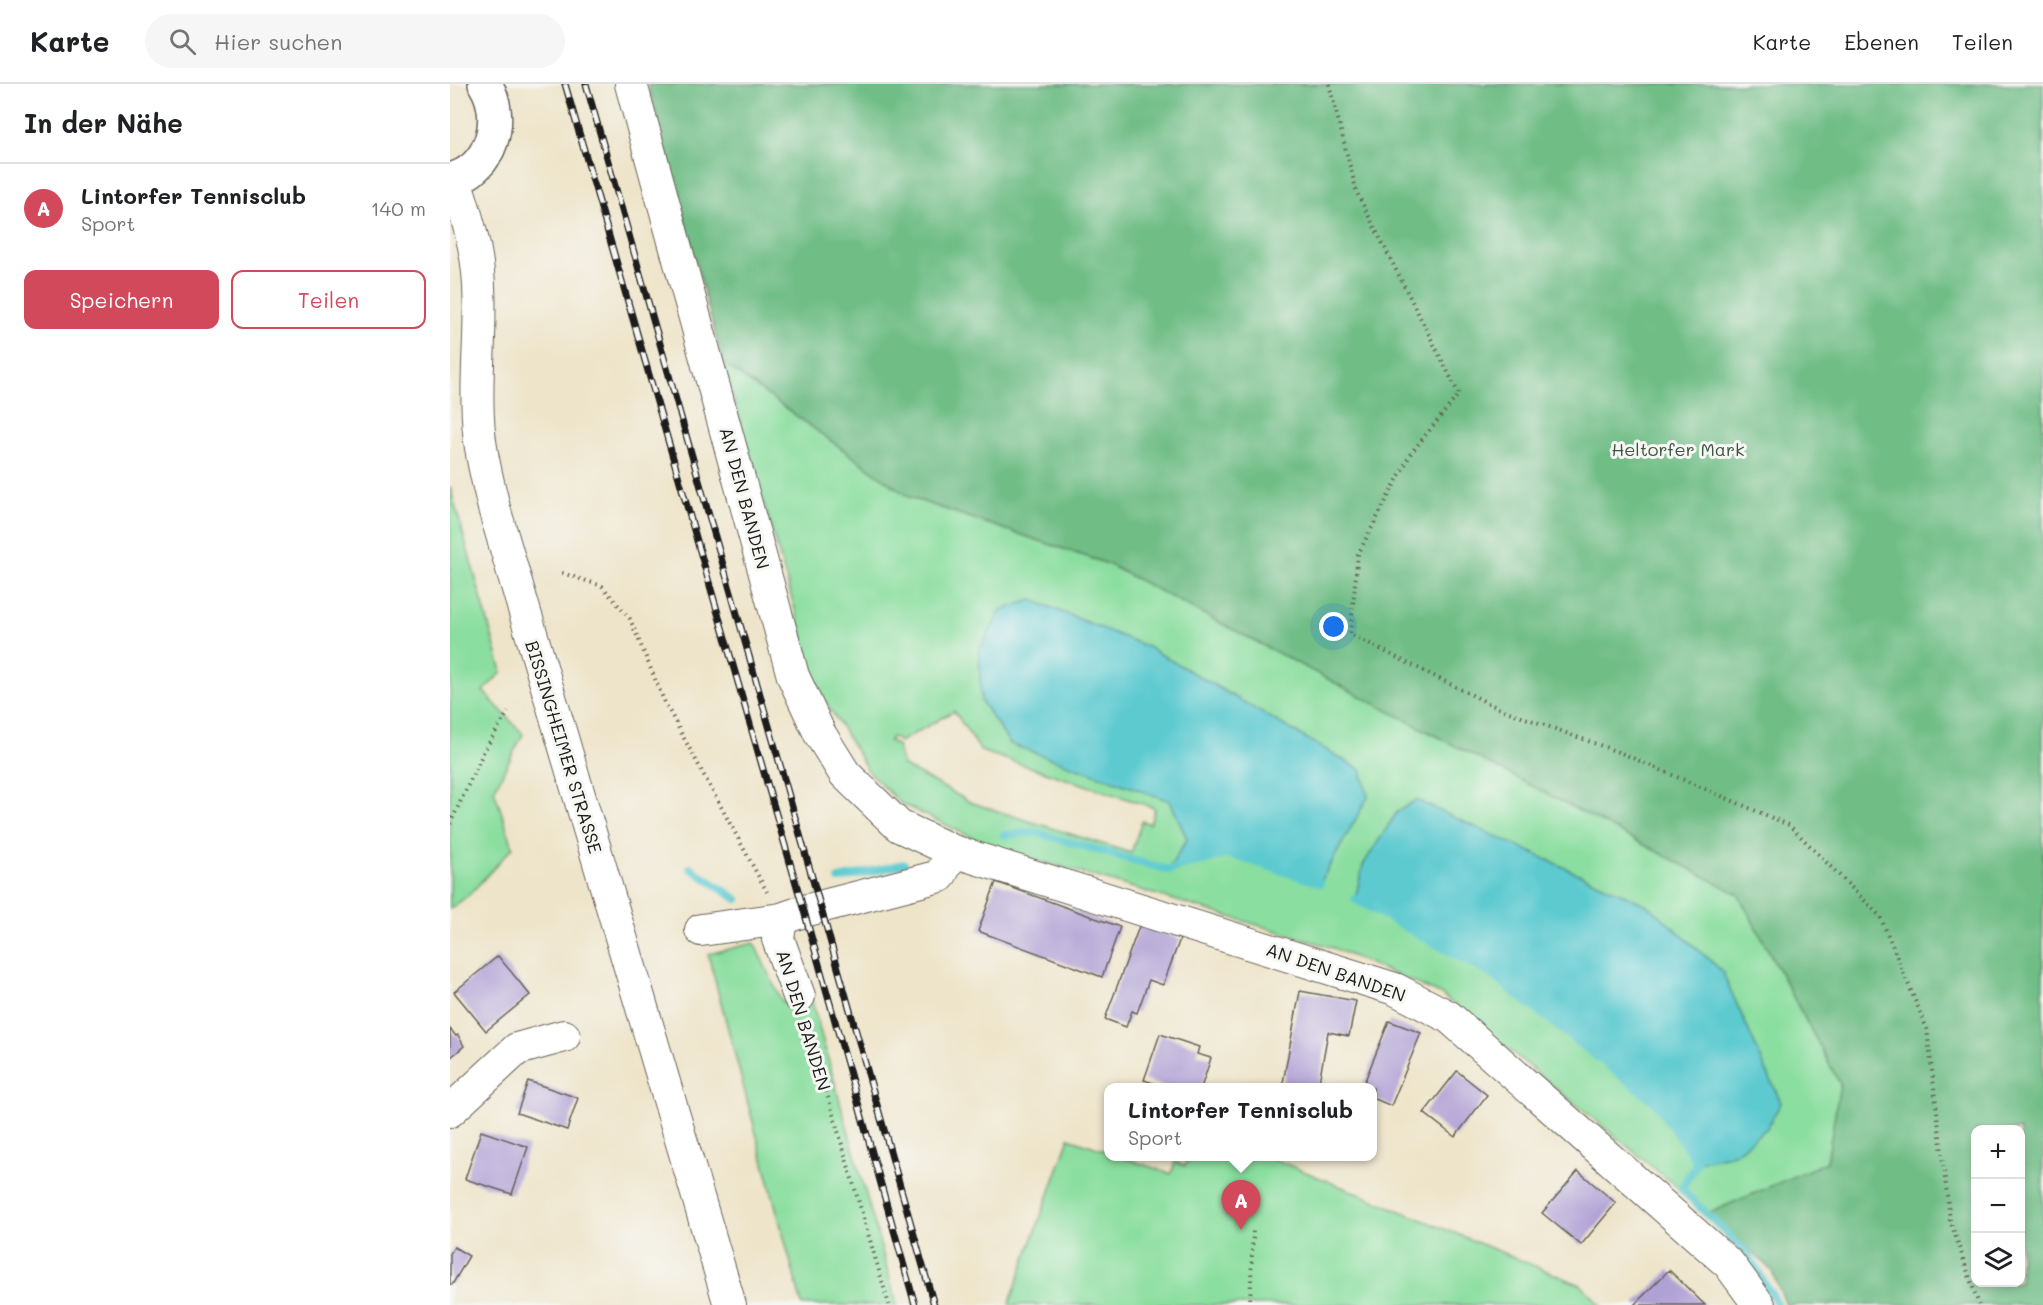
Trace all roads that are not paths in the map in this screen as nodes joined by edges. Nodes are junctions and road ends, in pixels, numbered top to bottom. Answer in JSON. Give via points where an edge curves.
{"nodes":[{"id":1,"x":485,"y":84,"type":"edge"},
{"id":2,"x":632,"y":84,"type":"edge"},
{"id":3,"x":453,"y":180,"type":"edge"},
{"id":4,"x":953,"y":851,"type":"junction"},
{"id":5,"x":781,"y":919,"type":"junction"},
{"id":6,"x":701,"y":930,"type":"dead end"},
{"id":7,"x":799,"y":996,"type":"road end"},
{"id":8,"x":564,"y":1036,"type":"dead end"},
{"id":9,"x":450,"y":1111,"type":"edge"},
{"id":10,"x":730,"y":1305,"type":"edge"},
{"id":11,"x":1759,"y":1305,"type":"edge"}],
"edges":[{"from":1,"to":3,"type":"main road","via":[[492,96],[496,120],[491,145],[477,165]]},
{"from":2,"to":4,"type":"street","name":"AN DEN BANDEN","via":[[793,676],[820,734],[845,774],[899,826]]},
{"from":3,"to":10,"type":"street","name":"BISSINGHEIMER STRASSE","via":[[478,269],[478,418],[494,508]]},
{"from":4,"to":5,"type":"street","via":[[940,876]]},
{"from":4,"to":11,"type":"street","name":"AN DEN BANDEN","via":[[1395,989],[1449,1017],[1729,1264]]},
{"from":5,"to":6,"type":"street"},
{"from":5,"to":7,"type":"street","name":"AN DEN BANDEN","via":[[778,939]]},
{"from":8,"to":9,"type":"street","via":[[517,1049]]}]}
